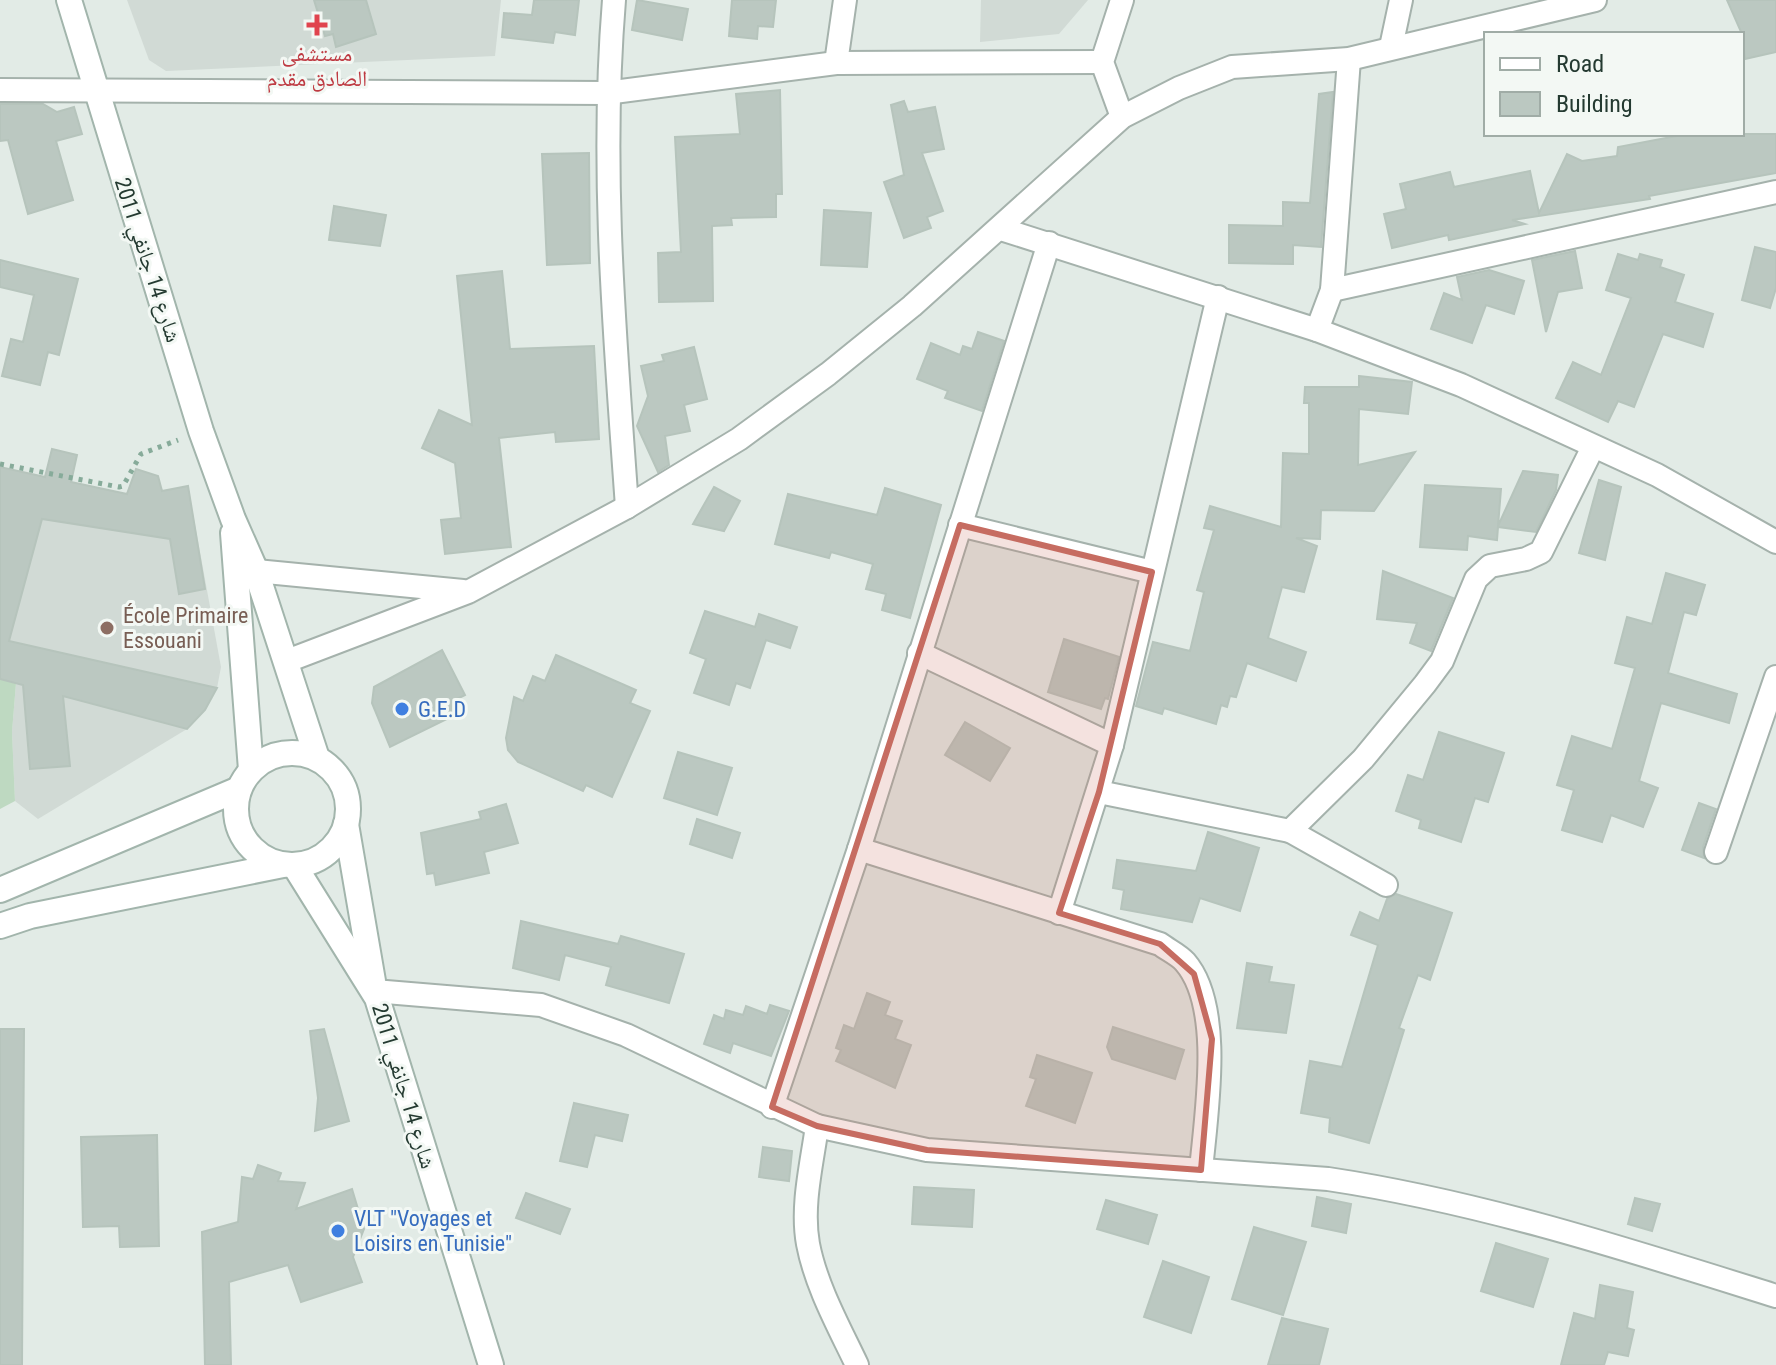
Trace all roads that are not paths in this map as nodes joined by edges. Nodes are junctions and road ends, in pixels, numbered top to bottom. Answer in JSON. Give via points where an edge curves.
{"nodes":[{"id":1,"x":69,"y":0,"type":"edge"},
{"id":2,"x":614,"y":0,"type":"edge"},
{"id":3,"x":845,"y":0,"type":"edge"},
{"id":4,"x":1122,"y":0,"type":"edge"},
{"id":5,"x":1401,"y":0,"type":"edge"},
{"id":6,"x":1595,"y":0,"type":"edge"},
{"id":7,"x":1391,"y":47,"type":"junction"},
{"id":8,"x":1349,"y":59,"type":"junction"},
{"id":9,"x":1102,"y":62,"type":"junction"},
{"id":10,"x":836,"y":63,"type":"junction"},
{"id":11,"x":0,"y":90,"type":"edge"},
{"id":12,"x":94,"y":91,"type":"junction"},
{"id":13,"x":606,"y":93,"type":"junction"},
{"id":14,"x":1122,"y":117,"type":"junction"},
{"id":15,"x":1776,"y":192,"type":"edge"},
{"id":16,"x":1001,"y":229,"type":"junction"},
{"id":17,"x":1049,"y":243,"type":"junction"},
{"id":18,"x":1332,"y":290,"type":"junction"},
{"id":19,"x":1218,"y":297,"type":"junction"},
{"id":20,"x":1317,"y":330,"type":"junction"},
{"id":21,"x":1593,"y":447,"type":"junction"},
{"id":22,"x":627,"y":507,"type":"junction"},
{"id":23,"x":233,"y":519,"type":"junction"},
{"id":24,"x":960,"y":525,"type":"junction"},
{"id":25,"x":1776,"y":542,"type":"edge"},
{"id":26,"x":256,"y":571,"type":"junction"},
{"id":27,"x":1152,"y":572,"type":"junction"},
{"id":28,"x":468,"y":592,"type":"junction"},
{"id":29,"x":919,"y":653,"type":"junction"},
{"id":30,"x":287,"y":661,"type":"junction"},
{"id":31,"x":1776,"y":677,"type":"edge"},
{"id":32,"x":1112,"y":745,"type":"junction"},
{"id":33,"x":317,"y":758,"type":"junction"},
{"id":34,"x":245,"y":780,"type":"junction"},
{"id":35,"x":1099,"y":792,"type":"junction"},
{"id":36,"x":346,"y":824,"type":"junction"},
{"id":37,"x":1290,"y":831,"type":"junction"},
{"id":38,"x":859,"y":849,"type":"junction"},
{"id":39,"x":1716,"y":852,"type":"dead end"},
{"id":40,"x":289,"y":865,"type":"junction"},
{"id":41,"x":1386,"y":885,"type":"dead end"},
{"id":42,"x":12,"y":886,"type":"edge"},
{"id":43,"x":1059,"y":913,"type":"junction"},
{"id":44,"x":30,"y":916,"type":"junction"},
{"id":45,"x":0,"y":926,"type":"edge"},
{"id":46,"x":374,"y":991,"type":"junction"},
{"id":47,"x":772,"y":1107,"type":"junction"},
{"id":48,"x":817,"y":1126,"type":"junction"},
{"id":49,"x":1201,"y":1170,"type":"junction"},
{"id":50,"x":1776,"y":1296,"type":"edge"},
{"id":51,"x":491,"y":1365,"type":"edge"},
{"id":52,"x":857,"y":1365,"type":"edge"}],
"edges":[{"from":1,"to":12,"type":"main road","name":"شارع 14 جانفي 2011"},
{"from":2,"to":13,"type":"street"},
{"from":3,"to":10,"type":"street"},
{"from":4,"to":9,"type":"street"},
{"from":5,"to":7,"type":"street"},
{"from":6,"to":7,"type":"street"},
{"from":7,"to":8,"type":"street"},
{"from":8,"to":14,"type":"street","via":[[1232,67]]},
{"from":8,"to":18,"type":"street"},
{"from":9,"to":10,"type":"street"},
{"from":9,"to":14,"type":"street"},
{"from":10,"to":13,"type":"street"},
{"from":11,"to":12,"type":"street"},
{"from":12,"to":13,"type":"street"},
{"from":12,"to":23,"type":"main road","name":"شارع 14 جانفي 2011"},
{"from":13,"to":22,"type":"street","via":[[612,297]]},
{"from":14,"to":16,"type":"street"},
{"from":15,"to":18,"type":"street"},
{"from":16,"to":17,"type":"street"},
{"from":16,"to":22,"type":"street","via":[[828,374],[739,439]]},
{"from":17,"to":19,"type":"street"},
{"from":17,"to":24,"type":"street"},
{"from":18,"to":20,"type":"street"},
{"from":19,"to":20,"type":"street"},
{"from":19,"to":27,"type":"street"},
{"from":20,"to":21,"type":"street","via":[[1461,385]]},
{"from":21,"to":25,"type":"street","via":[[1700,497]]},
{"from":21,"to":37,"type":"street","via":[[1541,552],[1490,566],[1476,579],[1434,673],[1363,759]]},
{"from":22,"to":28,"type":"street"},
{"from":23,"to":26,"type":"main road","name":"شارع 14 جانفي 2011"},
{"from":23,"to":34,"type":"main road","name":"شارع 14 جانفي 2011"},
{"from":24,"to":27,"type":"street"},
{"from":24,"to":29,"type":"street"},
{"from":26,"to":28,"type":"street"},
{"from":26,"to":30,"type":"main road","name":"شارع 14 جانفي 2011"},
{"from":27,"to":32,"type":"street"},
{"from":28,"to":30,"type":"street"},
{"from":29,"to":32,"type":"street"},
{"from":29,"to":38,"type":"street"},
{"from":30,"to":33,"type":"main road","name":"شارع 14 جانفي 2011"},
{"from":31,"to":39,"type":"street"},
{"from":32,"to":35,"type":"street"},
{"from":33,"to":34,"type":"main road","via":[[282,753]]},
{"from":33,"to":36,"type":"main road","via":[[344,786]]},
{"from":34,"to":40,"type":"main road","via":[[237,822],[243,838],[254,851]]},
{"from":34,"to":42,"type":"main road"},
{"from":35,"to":37,"type":"street"},
{"from":35,"to":43,"type":"street"},
{"from":36,"to":40,"type":"main road","via":[[327,853]]},
{"from":36,"to":46,"type":"main road","name":"شارع 14 جانفي 2011"},
{"from":37,"to":41,"type":"street"},
{"from":38,"to":43,"type":"street"},
{"from":38,"to":47,"type":"street"},
{"from":40,"to":44,"type":"main road"},
{"from":40,"to":46,"type":"main road","name":"شارع 14 جانفي 2011"},
{"from":42,"to":44,"type":"main road"},
{"from":43,"to":49,"type":"street","via":[[1160,944],[1194,974],[1212,1039]]},
{"from":44,"to":45,"type":"main road"},
{"from":46,"to":47,"type":"street","via":[[541,1005],[626,1035]]},
{"from":46,"to":51,"type":"main road","name":"شارع 14 جانفي 2011"},
{"from":47,"to":48,"type":"street"},
{"from":48,"to":49,"type":"street","via":[[927,1150]]},
{"from":48,"to":52,"type":"street","via":[[806,1215],[808,1244]]},
{"from":49,"to":50,"type":"street","via":[[1328,1179],[1440,1199]]}]}
